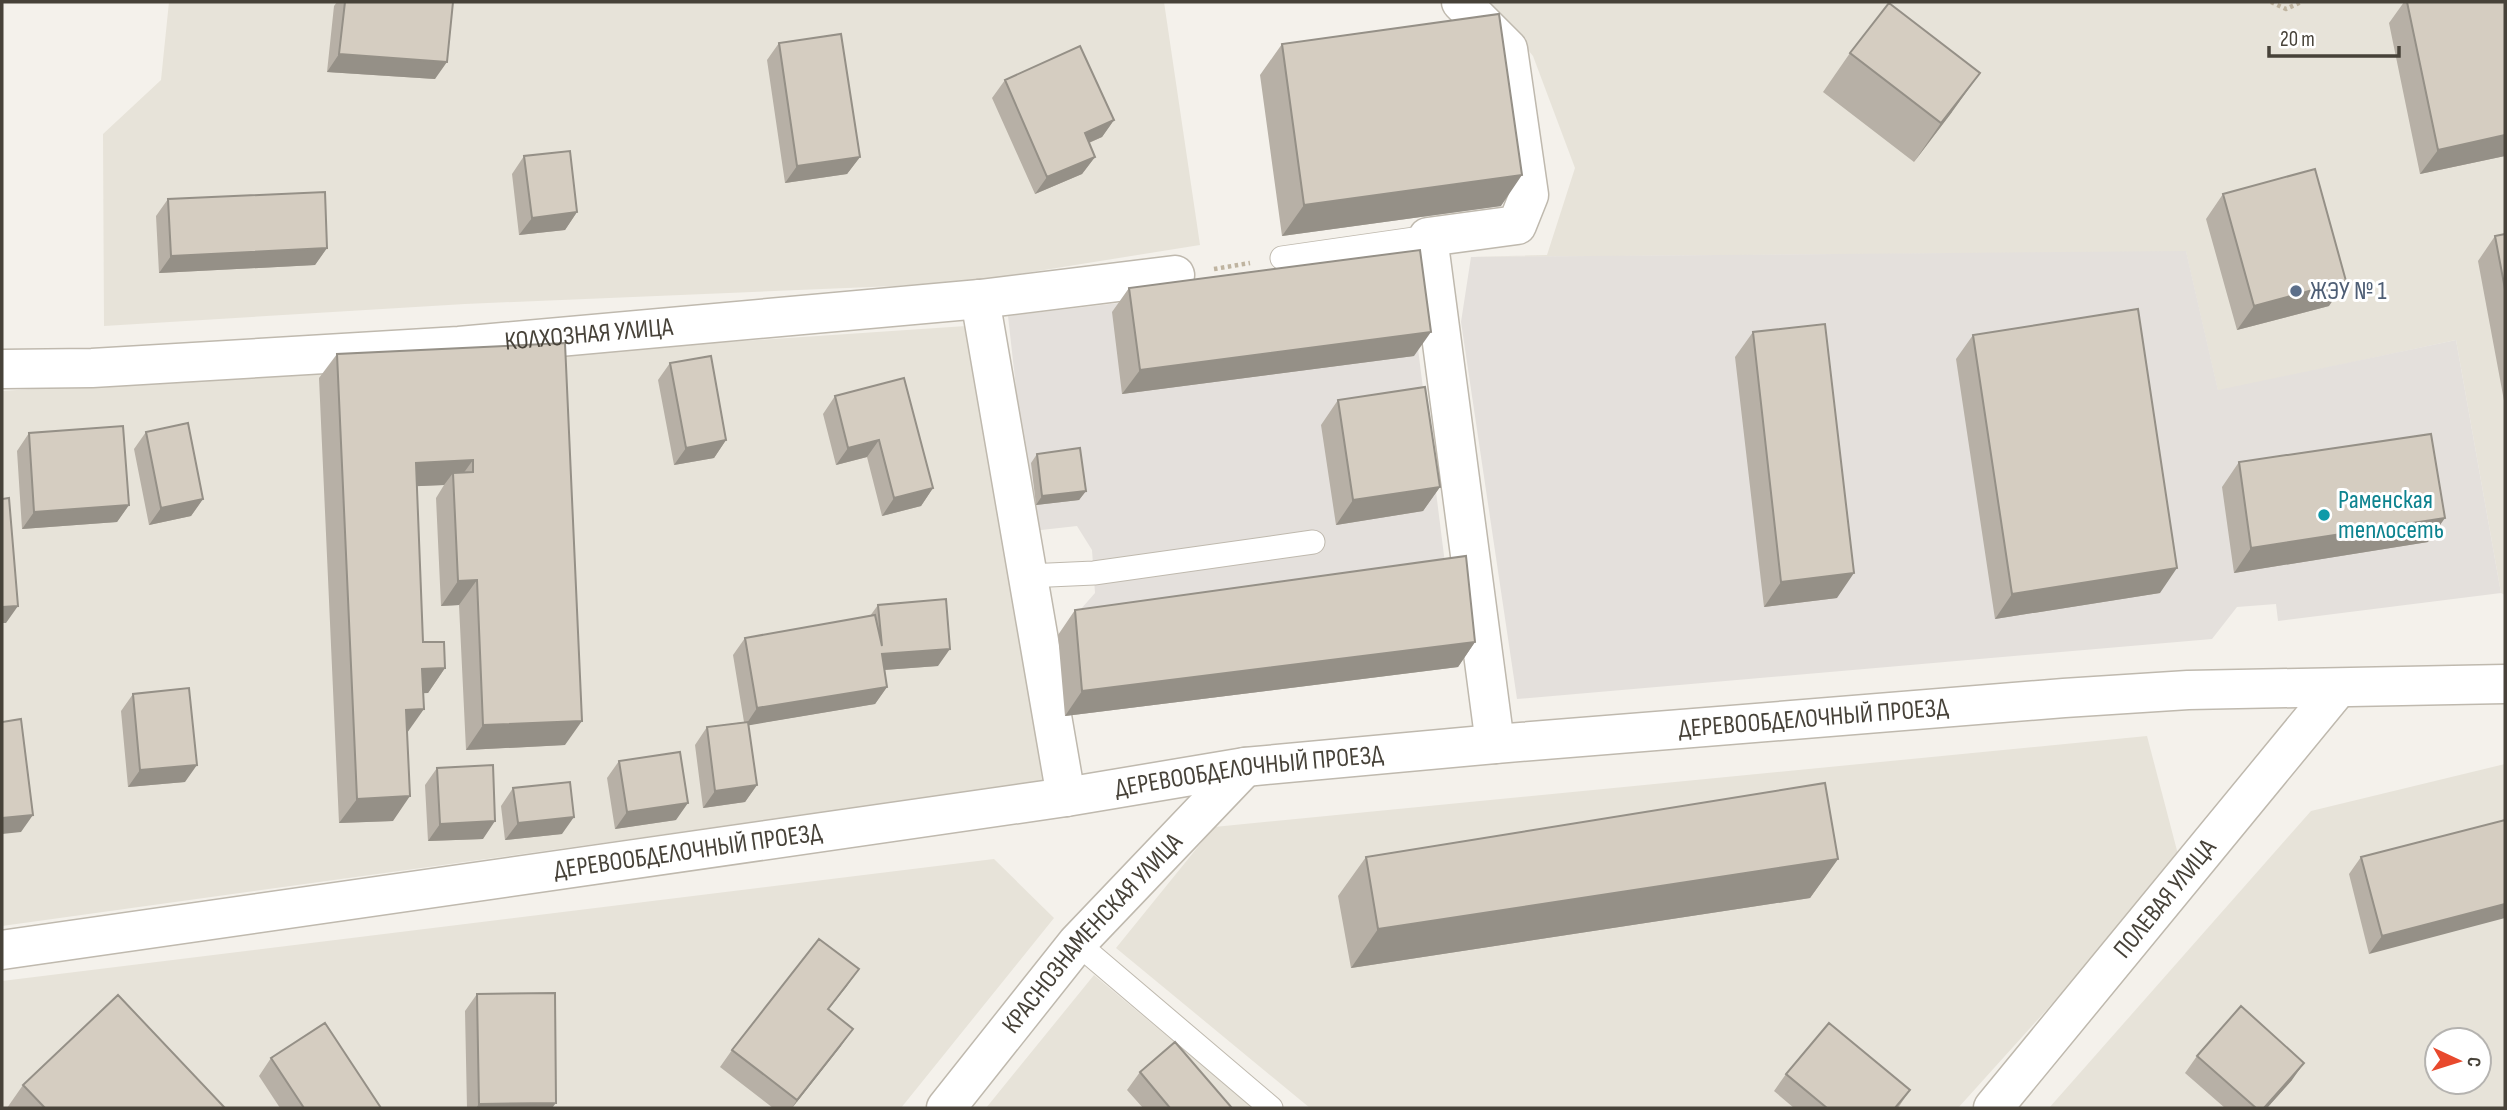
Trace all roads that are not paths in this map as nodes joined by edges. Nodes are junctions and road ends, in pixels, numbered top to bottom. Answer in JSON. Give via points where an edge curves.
{"nodes":[{"id":1,"x":1461,"y":2,"type":"edge"},
{"id":2,"x":1428,"y":237,"type":"junction"},
{"id":3,"x":1282,"y":258,"type":"road end"},
{"id":4,"x":1175,"y":275,"type":"road end"},
{"id":5,"x":980,"y":299,"type":"junction"},
{"id":6,"x":2,"y":369,"type":"edge"},
{"id":7,"x":1313,"y":542,"type":"dead end"},
{"id":8,"x":1027,"y":576,"type":"junction"},
{"id":9,"x":2505,"y":684,"type":"edge"},
{"id":10,"x":2338,"y":688,"type":"junction"},
{"id":11,"x":1495,"y":744,"type":"junction"},
{"id":12,"x":1245,"y":767,"type":"junction"},
{"id":13,"x":1066,"y":797,"type":"junction"},
{"id":14,"x":1077,"y":943,"type":"junction"},
{"id":15,"x":2,"y":950,"type":"edge"},
{"id":16,"x":946,"y":1108,"type":"edge"},
{"id":17,"x":1271,"y":1108,"type":"edge"},
{"id":18,"x":1993,"y":1108,"type":"edge"}],
"edges":[{"from":1,"to":2,"type":"street","via":[[1508,49],[1529,195],[1517,225]]},
{"from":2,"to":3,"type":"lane"},
{"from":2,"to":11,"type":"street"},
{"from":4,"to":5,"type":"street","name":"КОЛХОЗНАЯ УЛИЦА"},
{"from":5,"to":6,"type":"street","name":"КОЛХОЗНАЯ УЛИЦА","via":[[459,345],[92,368]]},
{"from":5,"to":8,"type":"street"},
{"from":7,"to":8,"type":"lane","via":[[1094,573]]},
{"from":8,"to":13,"type":"street"},
{"from":9,"to":10,"type":"street","name":"ДЕРЕВООБДЕЛОЧНЫЙ ПРОЕЗД"},
{"from":10,"to":11,"type":"street","name":"ДЕРЕВООБДЕЛОЧНЫЙ ПРОЕЗД","via":[[2064,698]]},
{"from":10,"to":18,"type":"street","name":"ПОЛЕВАЯ УЛИЦА"},
{"from":11,"to":12,"type":"street","name":"ДЕРЕВООБДЕЛОЧНЫЙ ПРОЕЗД"},
{"from":12,"to":13,"type":"street","name":"ДЕРЕВООБДЕЛОЧНЫЙ ПРОЕЗД"},
{"from":12,"to":14,"type":"street","name":"КРАСНОЗНАМЕНСКАЯ УЛИЦА"},
{"from":13,"to":15,"type":"street","name":"ДЕРЕВООБДЕЛОЧНЫЙ ПРОЕЗД"},
{"from":14,"to":16,"type":"street","name":"КРАСНОЗНАМЕНСКАЯ УЛИЦА"},
{"from":14,"to":17,"type":"lane"}]}
